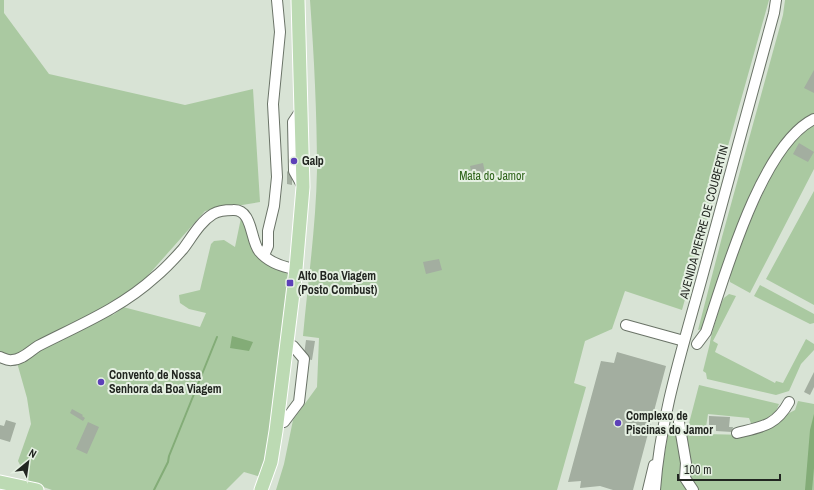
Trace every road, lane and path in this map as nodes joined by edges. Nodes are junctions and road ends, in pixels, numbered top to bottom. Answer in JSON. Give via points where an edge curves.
{"nodes":[{"id":1,"x":276,"y":0,"type":"edge"},
{"id":2,"x":298,"y":0,"type":"edge"},
{"id":3,"x":305,"y":0,"type":"edge"},
{"id":4,"x":776,"y":0,"type":"edge"},
{"id":5,"x":814,"y":119,"type":"edge"},
{"id":6,"x":264,"y":255,"type":"junction"},
{"id":7,"x":296,"y":269,"type":"junction"},
{"id":8,"x":626,"y":325,"type":"dead end"},
{"id":9,"x":684,"y":341,"type":"junction"},
{"id":10,"x":697,"y":344,"type":"dead end"},
{"id":11,"x":0,"y":357,"type":"edge"},
{"id":12,"x":789,"y":402,"type":"dead end"},
{"id":13,"x":679,"y":422,"type":"dead end"},
{"id":14,"x":737,"y":433,"type":"dead end"},
{"id":15,"x":658,"y":452,"type":"junction"},
{"id":16,"x":0,"y":482,"type":"edge"},
{"id":17,"x":25,"y":488,"type":"edge"},
{"id":18,"x":0,"y":489,"type":"edge"},
{"id":19,"x":5,"y":490,"type":"edge"},
{"id":20,"x":37,"y":490,"type":"edge"},
{"id":21,"x":261,"y":490,"type":"edge"},
{"id":22,"x":269,"y":490,"type":"edge"},
{"id":23,"x":648,"y":490,"type":"edge"},
{"id":24,"x":655,"y":490,"type":"edge"},
{"id":25,"x":693,"y":490,"type":"edge"}],
"edges":[{"from":1,"to":6,"type":"street","via":[[280,32],[273,104],[277,177],[268,246]]},
{"from":2,"to":7,"type":"main road","via":[[303,187]]},
{"from":3,"to":22,"type":"main road","via":[[310,176],[308,218],[284,422],[277,464]]},
{"from":4,"to":9,"type":"street","name":"AVENIDA PIERRE DE COUBERTIN"},
{"from":5,"to":10,"type":"street","via":[[788,142],[773,162],[741,231],[723,282],[730,289],[719,292],[706,332]]},
{"from":6,"to":7,"type":"street","via":[[284,268]]},
{"from":6,"to":11,"type":"street","via":[[255,245],[251,228],[243,213],[236,210],[213,214],[156,277],[123,303],[36,347],[22,357],[11,361]]},
{"from":7,"to":21,"type":"main road","via":[[276,431],[271,462]]},
{"from":8,"to":9,"type":"street"},
{"from":9,"to":15,"type":"street","name":"AVENIDA PIERRE DE COUBERTIN"},
{"from":12,"to":14,"type":"street","via":[[771,424]]},
{"from":13,"to":25,"type":"street","via":[[686,463],[685,478]]},
{"from":15,"to":23,"type":"street","name":"AVENIDA PIERRE DE COUBERTIN"},
{"from":15,"to":24,"type":"street","name":"AVENIDA PIERRE DE COUBERTIN"},
{"from":16,"to":17,"type":"main road"},
{"from":17,"to":20,"type":"main road"},
{"from":18,"to":19,"type":"main road"}]}
